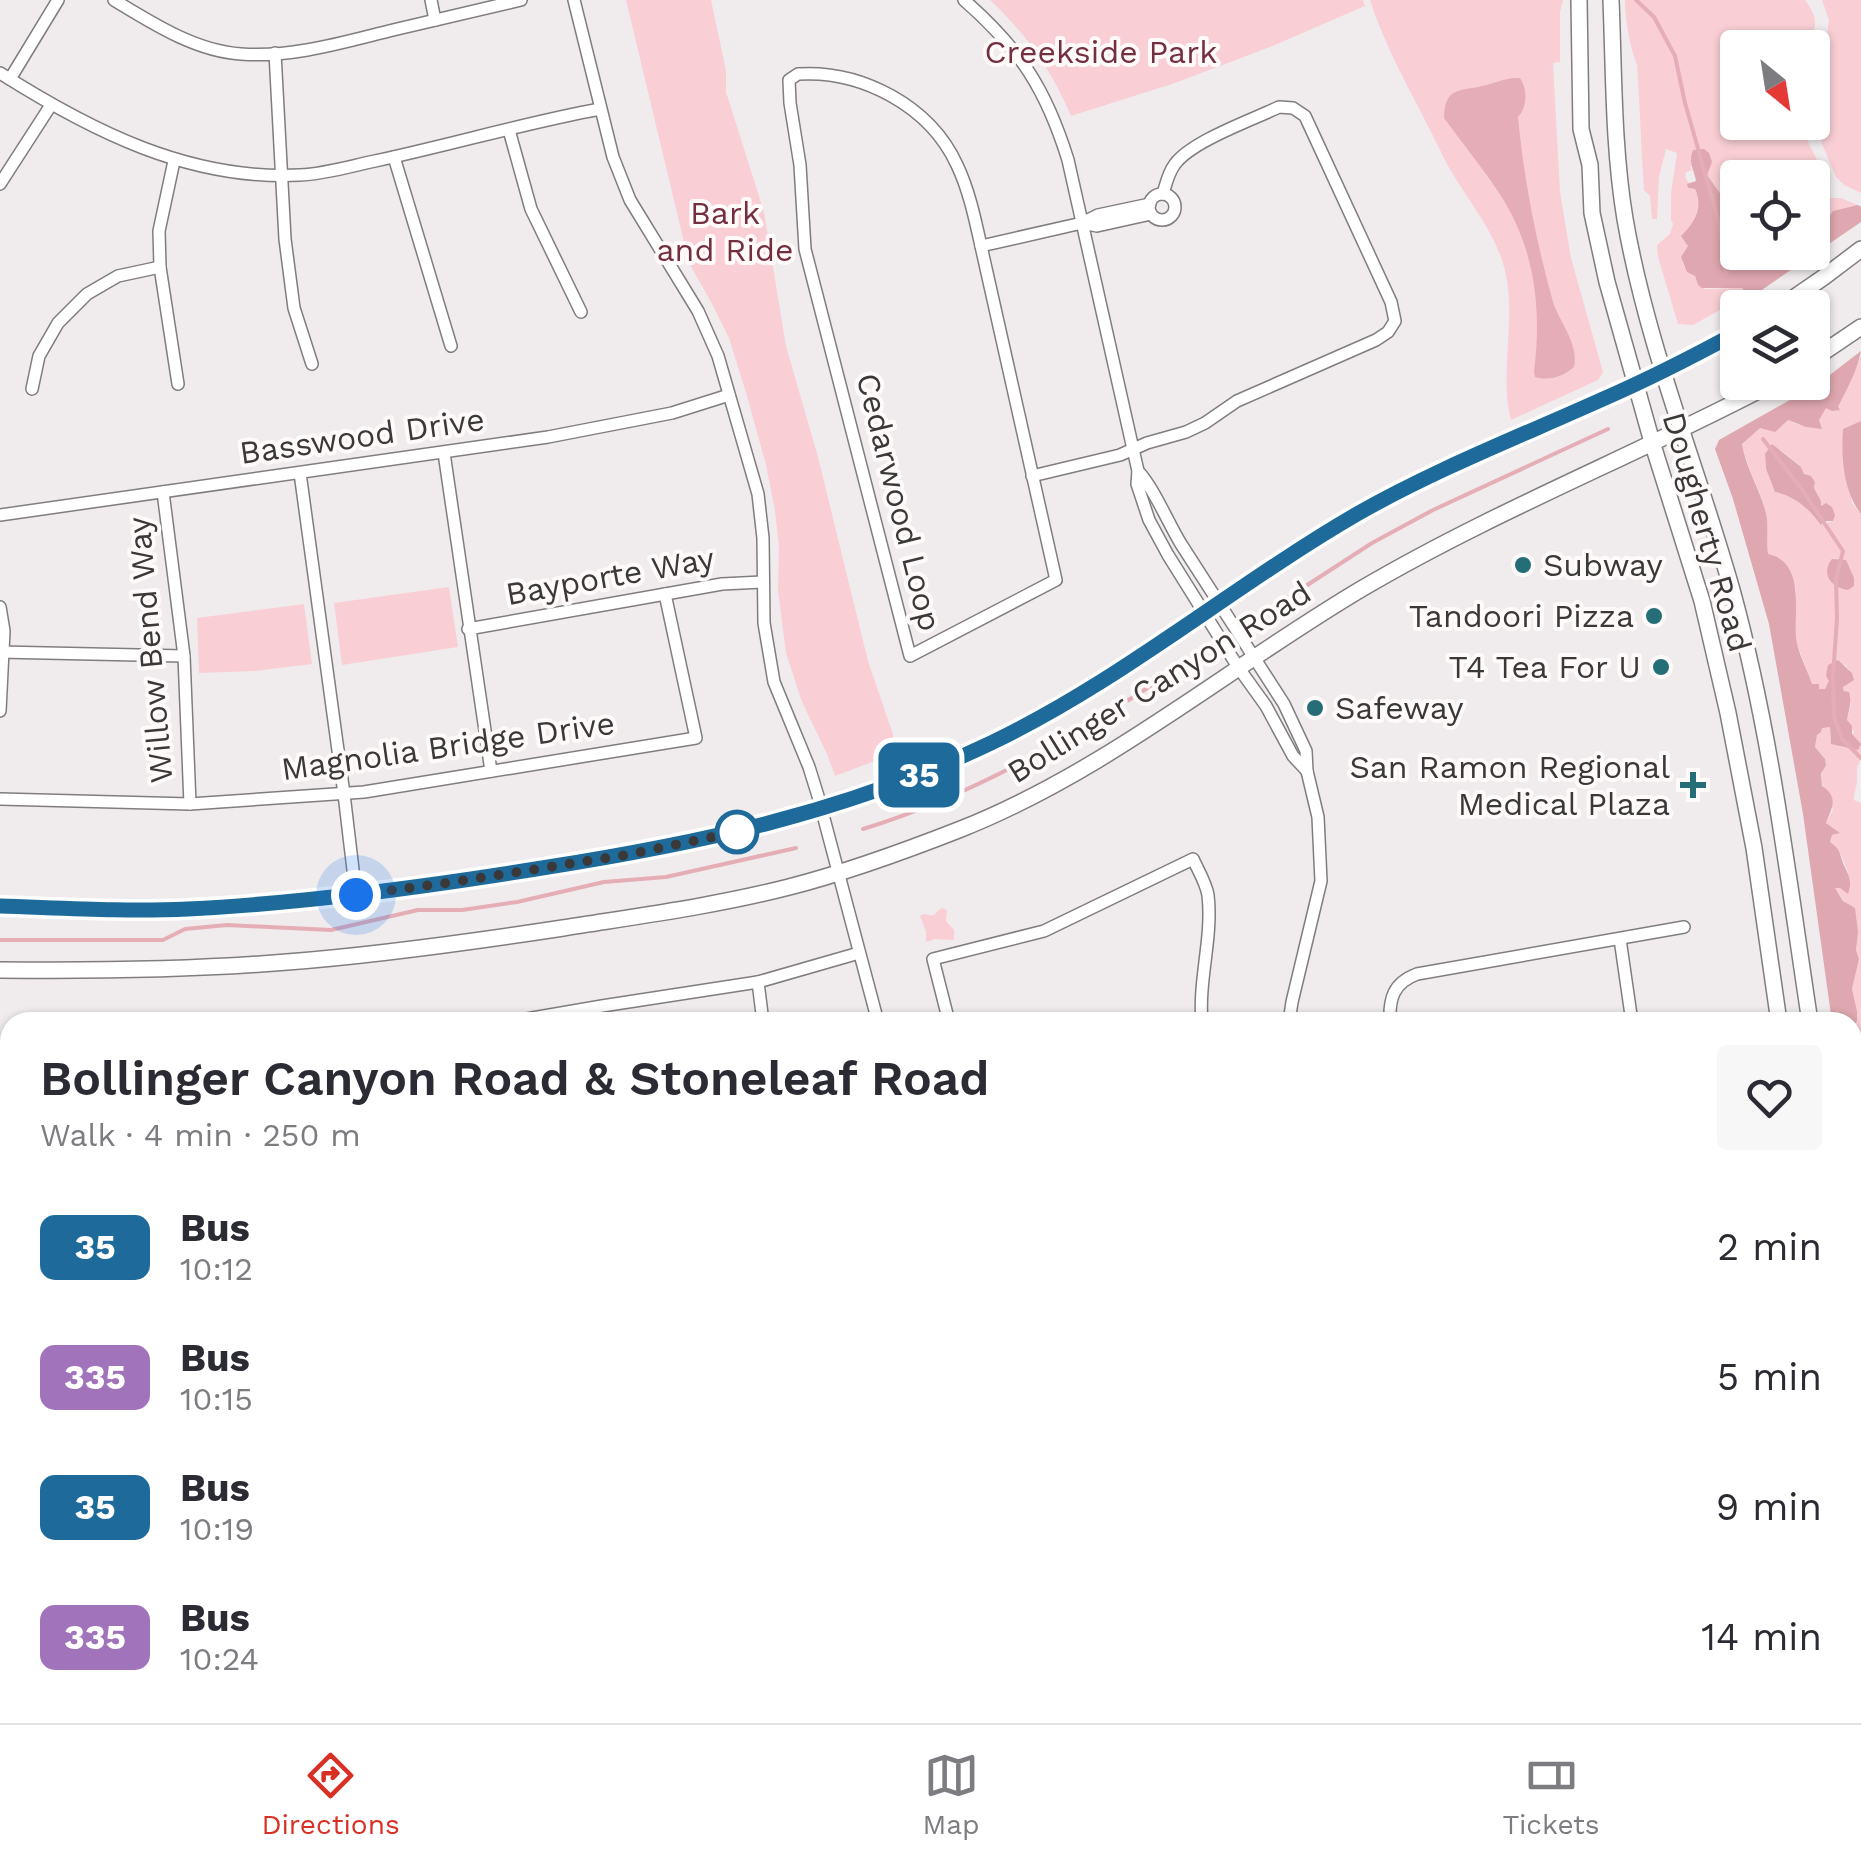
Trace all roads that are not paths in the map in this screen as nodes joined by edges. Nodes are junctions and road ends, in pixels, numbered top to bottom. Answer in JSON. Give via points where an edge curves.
{"nodes":[{"id":1,"x":58,"y":0,"type":"edge"},
{"id":2,"x":114,"y":0,"type":"edge"},
{"id":3,"x":431,"y":0,"type":"edge"},
{"id":4,"x":520,"y":0,"type":"edge"},
{"id":5,"x":574,"y":0,"type":"edge"},
{"id":6,"x":964,"y":0,"type":"edge"},
{"id":7,"x":1611,"y":0,"type":"edge"},
{"id":8,"x":1579,"y":5,"type":"edge"},
{"id":9,"x":434,"y":20,"type":"junction"},
{"id":10,"x":275,"y":53,"type":"junction"},
{"id":11,"x":5,"y":76,"type":"edge"},
{"id":12,"x":52,"y":105,"type":"junction"},
{"id":13,"x":600,"y":109,"type":"junction"},
{"id":14,"x":509,"y":130,"type":"junction"},
{"id":15,"x":394,"y":157,"type":"junction"},
{"id":16,"x":174,"y":161,"type":"junction"},
{"id":17,"x":281,"y":175,"type":"junction"},
{"id":18,"x":0,"y":184,"type":"edge"},
{"id":19,"x":1164,"y":194,"type":"junction"},
{"id":20,"x":1150,"y":209,"type":"junction"},
{"id":21,"x":1082,"y":223,"type":"junction"},
{"id":22,"x":982,"y":246,"type":"junction"},
{"id":23,"x":1861,"y":249,"type":"edge"},
{"id":24,"x":160,"y":267,"type":"junction"},
{"id":25,"x":1806,"y":290,"type":"edge"},
{"id":26,"x":581,"y":312,"type":"dead end"},
{"id":27,"x":1861,"y":327,"type":"edge"},
{"id":28,"x":1720,"y":341,"type":"edge"},
{"id":29,"x":451,"y":346,"type":"dead end"},
{"id":30,"x":1830,"y":348,"type":"edge"},
{"id":31,"x":312,"y":364,"type":"dead end"},
{"id":32,"x":1663,"y":371,"type":"junction"},
{"id":33,"x":178,"y":384,"type":"dead end"},
{"id":34,"x":1635,"y":385,"type":"junction"},
{"id":35,"x":32,"y":389,"type":"dead end"},
{"id":36,"x":729,"y":395,"type":"junction"},
{"id":37,"x":1740,"y":400,"type":"edge"},
{"id":38,"x":1682,"y":430,"type":"junction"},
{"id":39,"x":1652,"y":442,"type":"junction"},
{"id":40,"x":1134,"y":449,"type":"junction"},
{"id":41,"x":444,"y":453,"type":"junction"},
{"id":42,"x":300,"y":473,"type":"junction"},
{"id":43,"x":1032,"y":476,"type":"junction"},
{"id":44,"x":163,"y":492,"type":"junction"},
{"id":45,"x":0,"y":515,"type":"edge"},
{"id":46,"x":762,"y":582,"type":"junction"},
{"id":47,"x":665,"y":594,"type":"junction"},
{"id":48,"x":0,"y":607,"type":"edge"},
{"id":49,"x":1212,"y":607,"type":"junction"},
{"id":50,"x":468,"y":628,"type":"junction"},
{"id":51,"x":1,"y":652,"type":"edge"},
{"id":52,"x":184,"y":656,"type":"junction"},
{"id":53,"x":1253,"y":658,"type":"junction"},
{"id":54,"x":1238,"y":667,"type":"junction"},
{"id":55,"x":0,"y":711,"type":"edge"},
{"id":56,"x":491,"y":770,"type":"junction"},
{"id":57,"x":1308,"y":771,"type":"junction"},
{"id":58,"x":344,"y":794,"type":"junction"},
{"id":59,"x":0,"y":799,"type":"edge"},
{"id":60,"x":190,"y":804,"type":"junction"},
{"id":61,"x":822,"y":810,"type":"junction"},
{"id":62,"x":838,"y":874,"type":"junction"},
{"id":63,"x":356,"y":895,"type":"junction"},
{"id":64,"x":0,"y":906,"type":"edge"},
{"id":65,"x":1684,"y":927,"type":"dead end"},
{"id":66,"x":1620,"y":940,"type":"junction"},
{"id":67,"x":859,"y":953,"type":"junction"},
{"id":68,"x":0,"y":970,"type":"edge"},
{"id":69,"x":758,"y":982,"type":"junction"},
{"id":70,"x":602,"y":1006,"type":"junction"},
{"id":71,"x":567,"y":1012,"type":"edge"},
{"id":72,"x":604,"y":1012,"type":"edge"},
{"id":73,"x":762,"y":1012,"type":"edge"},
{"id":74,"x":875,"y":1012,"type":"edge"},
{"id":75,"x":946,"y":1012,"type":"edge"},
{"id":76,"x":1201,"y":1012,"type":"edge"},
{"id":77,"x":1290,"y":1012,"type":"edge"},
{"id":78,"x":1390,"y":1012,"type":"edge"},
{"id":79,"x":1631,"y":1012,"type":"edge"},
{"id":80,"x":1779,"y":1012,"type":"edge"},
{"id":81,"x":1809,"y":1012,"type":"edge"}],
"edges":[{"from":1,"to":11,"type":"street"},
{"from":2,"to":10,"type":"street","via":[[210,47]]},
{"from":3,"to":9,"type":"street"},
{"from":4,"to":9,"type":"street"},
{"from":5,"to":13,"type":"street"},
{"from":6,"to":21,"type":"street","via":[[1003,36],[1044,97]]},
{"from":7,"to":32,"type":"main road","name":"Dougherty Road","via":[[1624,216]]},
{"from":8,"to":34,"type":"main road","name":"Dougherty Road","via":[[1581,130],[1592,213]]},
{"from":9,"to":10,"type":"street"},
{"from":10,"to":17,"type":"street"},
{"from":11,"to":12,"type":"street"},
{"from":12,"to":16,"type":"street"},
{"from":12,"to":18,"type":"street"},
{"from":13,"to":14,"type":"street"},
{"from":13,"to":36,"type":"street","via":[[630,200],[698,311]]},
{"from":14,"to":15,"type":"street"},
{"from":14,"to":26,"type":"street","via":[[531,209]]},
{"from":15,"to":17,"type":"street"},
{"from":15,"to":29,"type":"street"},
{"from":16,"to":17,"type":"street"},
{"from":16,"to":24,"type":"street","via":[[158,231]]},
{"from":17,"to":31,"type":"street","via":[[294,308]]},
{"from":19,"to":20,"type":"street","via":[[1156,195]]},
{"from":19,"to":20,"type":"street","via":[[1174,200],[1174,213],[1160,220]]},
{"from":19,"to":40,"type":"street","via":[[1171,169],[1194,147],[1292,108],[1306,116],[1395,321],[1376,340],[1237,401],[1186,432]]},
{"from":20,"to":21,"type":"street"},
{"from":21,"to":22,"type":"street"},
{"from":21,"to":40,"type":"street"},
{"from":22,"to":43,"type":"street","name":"Cedarwood Loop"},
{"from":22,"to":43,"type":"street","name":"Cedarwood Loop","via":[[957,163],[916,113],[852,80],[806,74],[790,80],[805,249],[910,656],[1056,580]]},
{"from":23,"to":25,"type":"main road"},
{"from":24,"to":33,"type":"street"},
{"from":24,"to":35,"type":"street","via":[[118,276],[87,294],[58,323],[39,356]]},
{"from":27,"to":30,"type":"main road"},
{"from":28,"to":32,"type":"main road","name":"Bollinger Canyon Road"},
{"from":32,"to":34,"type":"main road","name":"Bollinger Canyon Road"},
{"from":32,"to":38,"type":"main road","name":"Dougherty Road"},
{"from":34,"to":39,"type":"main road","name":"Dougherty Road"},
{"from":34,"to":49,"type":"main road","name":"Bollinger Canyon Road","via":[[1417,483]]},
{"from":36,"to":41,"type":"street","name":"Basswood Drive","via":[[608,427]]},
{"from":36,"to":46,"type":"street","via":[[758,494]]},
{"from":37,"to":38,"type":"main road","name":"Bollinger Canyon Road"},
{"from":38,"to":39,"type":"main road","name":"Bollinger Canyon Road"},
{"from":38,"to":81,"type":"main road","name":"Dougherty Road","via":[[1732,592],[1760,713]]},
{"from":39,"to":53,"type":"main road","name":"Bollinger Canyon Road","via":[[1420,557]]},
{"from":39,"to":80,"type":"main road","name":"Dougherty Road","via":[[1702,601],[1728,713]]},
{"from":40,"to":43,"type":"street"},
{"from":40,"to":49,"type":"street","via":[[1138,471]]},
{"from":41,"to":42,"type":"street","name":"Basswood Drive"},
{"from":41,"to":50,"type":"street"},
{"from":42,"to":44,"type":"street","name":"Basswood Drive"},
{"from":42,"to":58,"type":"street"},
{"from":44,"to":45,"type":"street","name":"Basswood Drive"},
{"from":44,"to":52,"type":"street","name":"Willow Bend Way"},
{"from":46,"to":47,"type":"street","name":"Bayporte Way"},
{"from":46,"to":61,"type":"street","via":[[774,682]]},
{"from":47,"to":50,"type":"street","name":"Bayporte Way"},
{"from":47,"to":56,"type":"street","name":"Magnolia Bridge Drive","via":[[696,738]]},
{"from":48,"to":51,"type":"street"},
{"from":49,"to":53,"type":"street"},
{"from":49,"to":54,"type":"street"},
{"from":49,"to":61,"type":"main road","name":"Bollinger Canyon Road","via":[[997,740]]},
{"from":50,"to":56,"type":"street"},
{"from":51,"to":52,"type":"street"},
{"from":51,"to":55,"type":"street"},
{"from":52,"to":60,"type":"street","name":"Willow Bend Way"},
{"from":53,"to":54,"type":"main road","name":"Bollinger Canyon Road"},
{"from":53,"to":57,"type":"street","via":[[1284,704]]},
{"from":54,"to":57,"type":"street"},
{"from":54,"to":62,"type":"main road","name":"Bollinger Canyon Road","via":[[1024,800]]},
{"from":56,"to":58,"type":"street","name":"Magnolia Bridge Drive"},
{"from":57,"to":77,"type":"street","via":[[1321,881]]},
{"from":58,"to":60,"type":"street","name":"Magnolia Bridge Drive"},
{"from":58,"to":63,"type":"street"},
{"from":59,"to":60,"type":"street","name":"Magnolia Bridge Drive"},
{"from":61,"to":62,"type":"street"},
{"from":61,"to":63,"type":"main road","name":"Bollinger Canyon Road","via":[[626,855]]},
{"from":62,"to":67,"type":"street"},
{"from":62,"to":68,"type":"main road","name":"Bollinger Canyon Road","via":[[693,907],[373,955],[185,968]]},
{"from":63,"to":64,"type":"main road","name":"Bollinger Canyon Road","via":[[182,909]]},
{"from":65,"to":66,"type":"street"},
{"from":66,"to":78,"type":"street","via":[[1417,974],[1395,989]]},
{"from":66,"to":79,"type":"street"},
{"from":67,"to":69,"type":"street"},
{"from":67,"to":74,"type":"street"},
{"from":69,"to":70,"type":"street"},
{"from":69,"to":73,"type":"street"},
{"from":70,"to":71,"type":"street"},
{"from":70,"to":72,"type":"street"},
{"from":75,"to":76,"type":"street","via":[[933,960],[1044,931],[1193,859],[1208,892]]}]}
